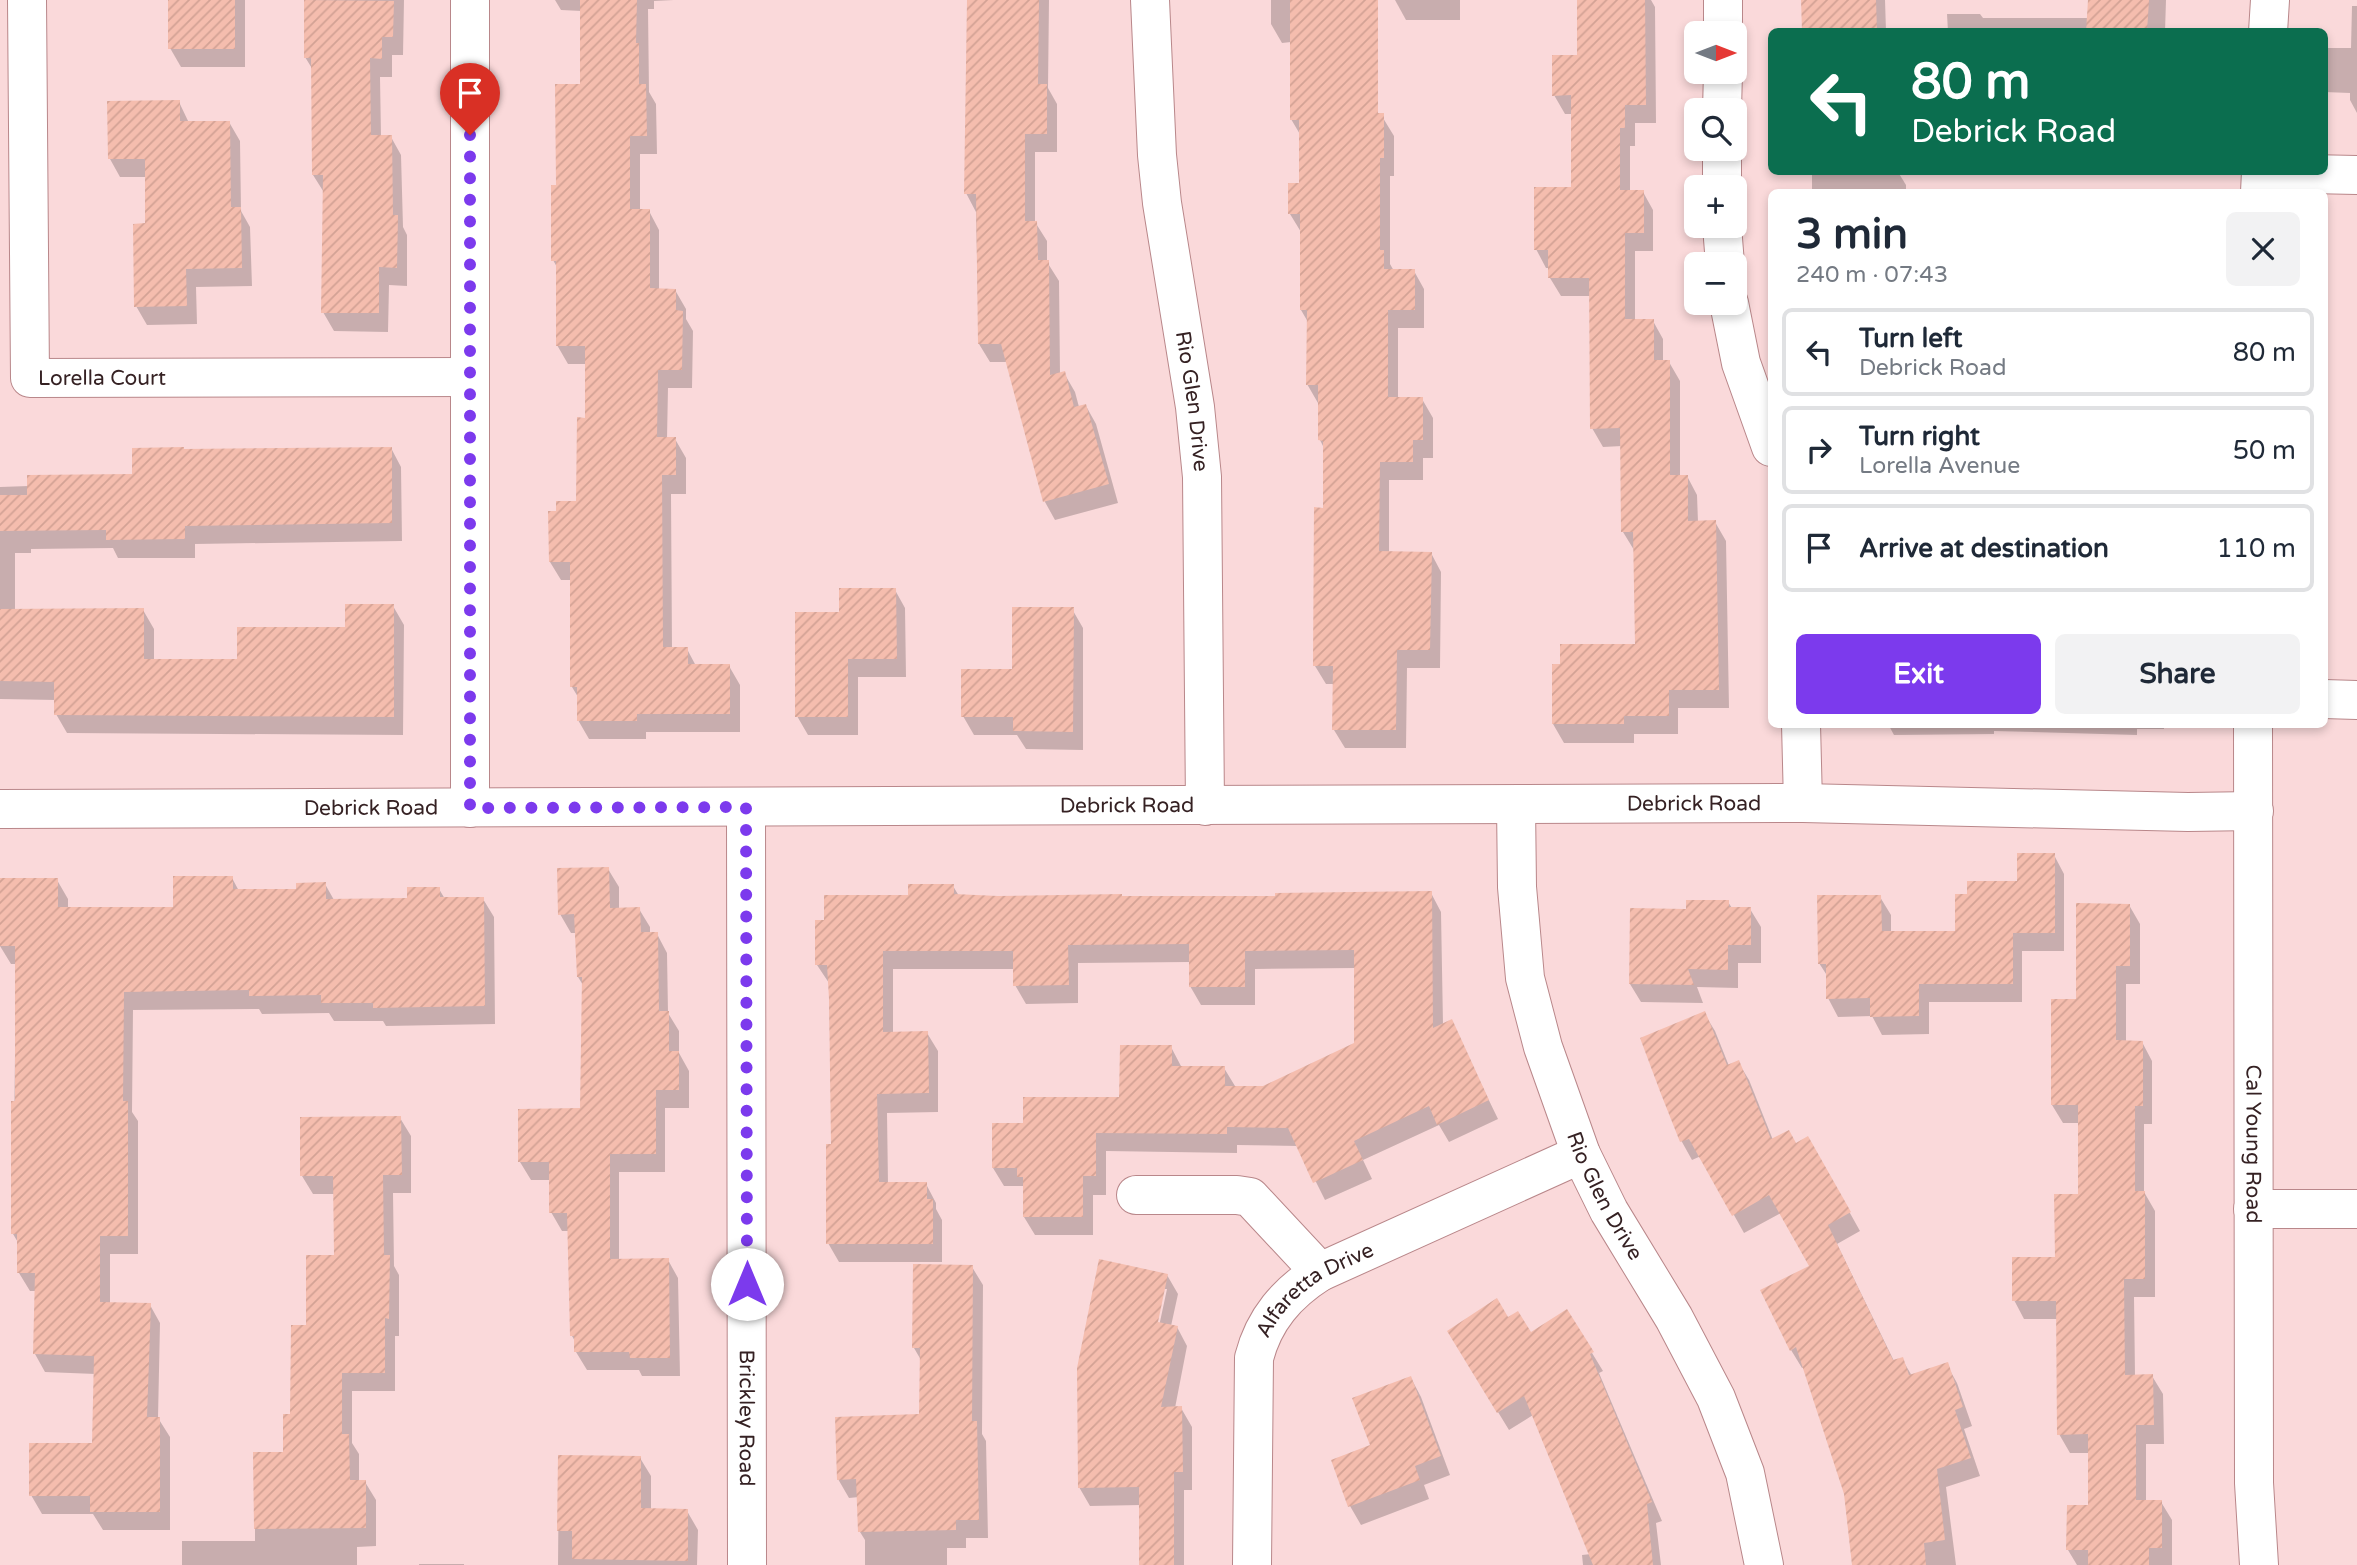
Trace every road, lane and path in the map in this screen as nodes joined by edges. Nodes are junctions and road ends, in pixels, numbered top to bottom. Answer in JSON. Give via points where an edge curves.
{"nodes":[{"id":1,"x":27,"y":0,"type":"edge"},
{"id":2,"x":470,"y":0,"type":"edge"},
{"id":3,"x":1150,"y":0,"type":"edge"},
{"id":4,"x":1723,"y":0,"type":"edge"},
{"id":5,"x":2270,"y":0,"type":"edge"},
{"id":6,"x":1723,"y":21,"type":"edge"},
{"id":7,"x":2268,"y":28,"type":"edge"},
{"id":8,"x":2357,"y":175,"type":"edge"},
{"id":9,"x":2261,"y":179,"type":"edge"},
{"id":10,"x":1731,"y":315,"type":"edge"},
{"id":11,"x":470,"y":377,"type":"junction"},
{"id":12,"x":1768,"y":439,"type":"edge"},
{"id":13,"x":2328,"y":699,"type":"edge"},
{"id":14,"x":2357,"y":700,"type":"edge"},
{"id":15,"x":1801,"y":728,"type":"edge"},
{"id":16,"x":2253,"y":728,"type":"edge"},
{"id":17,"x":1803,"y":803,"type":"junction"},
{"id":18,"x":1516,"y":804,"type":"junction"},
{"id":19,"x":1205,"y":806,"type":"junction"},
{"id":20,"x":746,"y":807,"type":"junction"},
{"id":21,"x":470,"y":808,"type":"junction"},
{"id":22,"x":0,"y":809,"type":"edge"},
{"id":23,"x":2254,"y":811,"type":"junction"},
{"id":24,"x":1581,"y":1154,"type":"junction"},
{"id":25,"x":1136,"y":1195,"type":"dead end"},
{"id":26,"x":2253,"y":1209,"type":"junction"},
{"id":27,"x":2357,"y":1209,"type":"edge"},
{"id":28,"x":1320,"y":1272,"type":"junction"},
{"id":29,"x":747,"y":1565,"type":"edge"},
{"id":30,"x":1252,"y":1565,"type":"edge"},
{"id":31,"x":1765,"y":1565,"type":"edge"},
{"id":32,"x":2259,"y":1565,"type":"edge"}],
"edges":[{"from":1,"to":11,"type":"street","name":"Lorella Court","via":[[30,378]]},
{"from":2,"to":11,"type":"street"},
{"from":3,"to":19,"type":"street","name":"Rio Glen Drive","via":[[1161,203],[1202,477]]},
{"from":4,"to":6,"type":"street"},
{"from":5,"to":7,"type":"street"},
{"from":8,"to":9,"type":"street"},
{"from":10,"to":12,"type":"street","via":[[1741,363]]},
{"from":11,"to":21,"type":"street"},
{"from":13,"to":14,"type":"street"},
{"from":15,"to":17,"type":"street"},
{"from":16,"to":23,"type":"street","name":"Cal Young Road"},
{"from":17,"to":18,"type":"street","name":"Debrick Road"},
{"from":17,"to":23,"type":"street","name":"Debrick Road"},
{"from":18,"to":19,"type":"street","name":"Debrick Road"},
{"from":18,"to":24,"type":"street","name":"Rio Glen Drive","via":[[1525,978],[1543,1047]]},
{"from":19,"to":20,"type":"street","name":"Debrick Road"},
{"from":20,"to":21,"type":"street","name":"Debrick Road"},
{"from":20,"to":29,"type":"street","name":"Brickley Road"},
{"from":21,"to":22,"type":"street","name":"Debrick Road"},
{"from":23,"to":26,"type":"street","name":"Cal Young Road"},
{"from":24,"to":28,"type":"street","name":"Alfaretta Drive"},
{"from":24,"to":31,"type":"street","name":"Rio Glen Drive","via":[[1716,1398],[1745,1473]]},
{"from":25,"to":28,"type":"street","via":[[1250,1197]]},
{"from":26,"to":27,"type":"street"},
{"from":26,"to":32,"type":"street","name":"Cal Young Road","via":[[2254,1483]]},
{"from":28,"to":30,"type":"street","name":"Alfaretta Drive","via":[[1293,1291],[1272,1315],[1254,1358]]}]}
